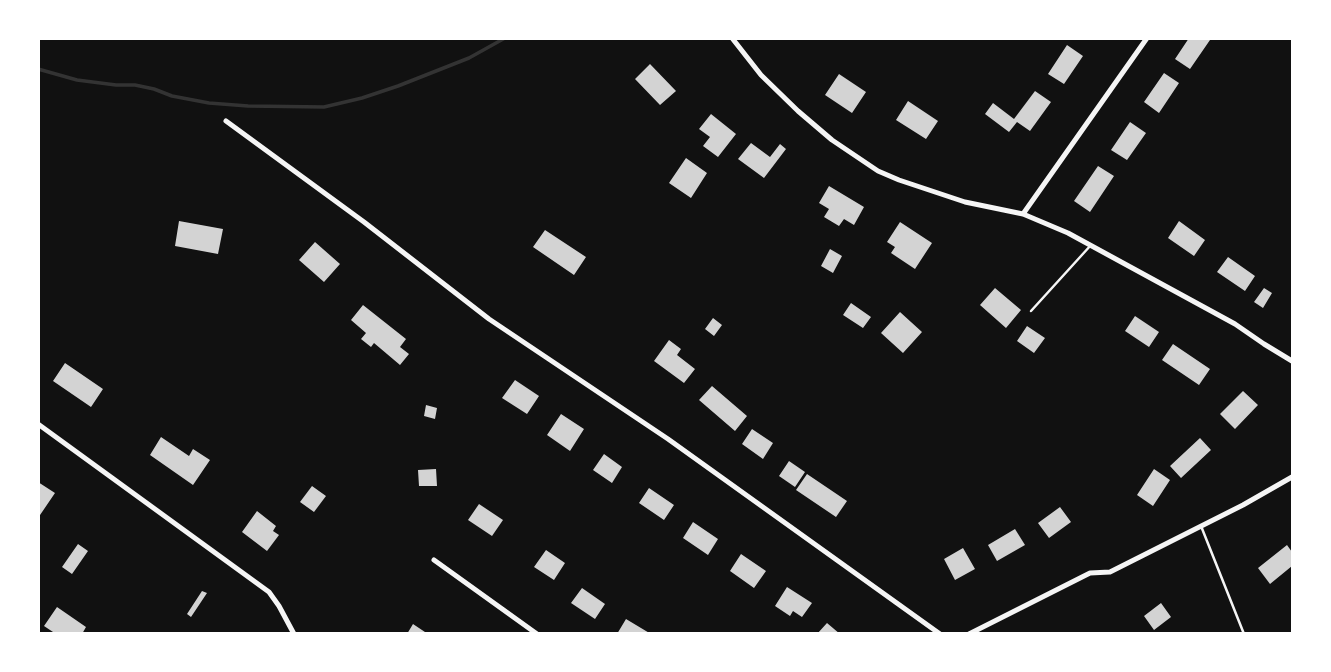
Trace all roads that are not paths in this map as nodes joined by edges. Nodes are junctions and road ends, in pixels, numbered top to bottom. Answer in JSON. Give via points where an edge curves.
{"nodes":[{"id":1,"x":732,"y":38,"type":"edge"},
{"id":2,"x":1147,"y":38,"type":"edge"},
{"id":3,"x":226,"y":121,"type":"dead end"},
{"id":4,"x":1023,"y":214,"type":"junction"},
{"id":5,"x":1091,"y":245,"type":"junction"},
{"id":6,"x":1031,"y":311,"type":"dead end"},
{"id":7,"x":1293,"y":361,"type":"edge"},
{"id":8,"x":38,"y":424,"type":"edge"},
{"id":9,"x":1293,"y":477,"type":"edge"},
{"id":10,"x":1201,"y":526,"type":"junction"},
{"id":11,"x":433,"y":560,"type":"dead end"},
{"id":12,"x":293,"y":634,"type":"edge"},
{"id":13,"x":537,"y":634,"type":"edge"},
{"id":14,"x":940,"y":634,"type":"edge"},
{"id":15,"x":970,"y":634,"type":"edge"},
{"id":16,"x":1244,"y":634,"type":"edge"}],
"edges":[{"from":1,"to":4,"type":"street","via":[[798,111],[878,171],[965,202]]},
{"from":2,"to":4,"type":"street"},
{"from":3,"to":14,"type":"street","via":[[489,319],[668,439]]},
{"from":4,"to":5,"type":"street"},
{"from":5,"to":6,"type":"lane"},
{"from":5,"to":7,"type":"street"},
{"from":8,"to":12,"type":"street","via":[[269,592]]},
{"from":9,"to":10,"type":"street"},
{"from":10,"to":15,"type":"street","via":[[1110,572],[1090,573]]},
{"from":10,"to":16,"type":"lane"},
{"from":11,"to":13,"type":"street"}]}
